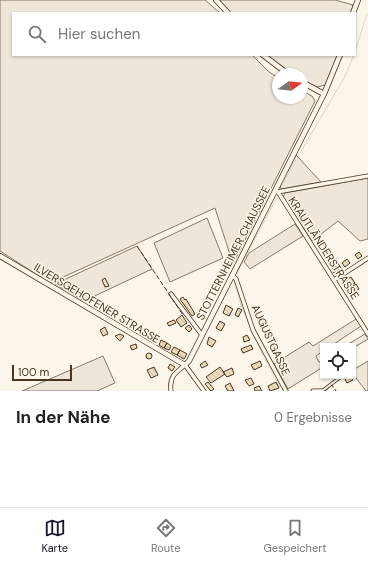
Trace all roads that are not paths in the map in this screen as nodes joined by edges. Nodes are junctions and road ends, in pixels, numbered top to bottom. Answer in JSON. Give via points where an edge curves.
{"nodes":[{"id":1,"x":216,"y":0,"type":"edge"},
{"id":2,"x":357,"y":2,"type":"edge"},
{"id":3,"x":227,"y":12,"type":"edge"},
{"id":4,"x":353,"y":12,"type":"edge"},
{"id":5,"x":264,"y":56,"type":"edge"},
{"id":6,"x":340,"y":56,"type":"edge"},
{"id":7,"x":280,"y":68,"type":"edge"},
{"id":8,"x":308,"y":85,"type":"edge"},
{"id":9,"x":324,"y":94,"type":"junction"},
{"id":10,"x":368,"y":176,"type":"edge"},
{"id":11,"x":276,"y":192,"type":"junction"},
{"id":12,"x":0,"y":256,"type":"edge"},
{"id":13,"x":368,"y":258,"type":"edge"},
{"id":14,"x":232,"y":275,"type":"junction"},
{"id":15,"x":334,"y":280,"type":"junction"},
{"id":16,"x":171,"y":294,"type":"dead end"},
{"id":17,"x":368,"y":334,"type":"edge"},
{"id":18,"x":202,"y":335,"type":"junction"},
{"id":19,"x":185,"y":365,"type":"junction"},
{"id":20,"x":338,"y":379,"type":"edge"},
{"id":21,"x":171,"y":391,"type":"edge"},
{"id":22,"x":204,"y":391,"type":"edge"},
{"id":23,"x":286,"y":391,"type":"edge"},
{"id":24,"x":313,"y":391,"type":"edge"},
{"id":25,"x":322,"y":391,"type":"edge"}],
"edges":[{"from":1,"to":3,"type":"street"},
{"from":2,"to":4,"type":"street"},
{"from":5,"to":7,"type":"street"},
{"from":6,"to":9,"type":"street","name":"STOTTERNHEIMER CHAUSSEE"},
{"from":8,"to":9,"type":"street"},
{"from":9,"to":11,"type":"street","name":"STOTTERNHEIMER CHAUSSEE"},
{"from":10,"to":11,"type":"street"},
{"from":11,"to":14,"type":"street","name":"STOTTERNHEIMER CHAUSSEE"},
{"from":11,"to":15,"type":"street","name":"KRAUTLÄNDERSTRASSE"},
{"from":12,"to":19,"type":"street","name":"ILVERSGEHOFENER STRASSE"},
{"from":13,"to":15,"type":"street"},
{"from":14,"to":18,"type":"street","name":"STOTTERNHEIMER CHAUSSEE"},
{"from":14,"to":23,"type":"street","name":"AUGUSTGASSE","via":[[236,279],[253,330]]},
{"from":15,"to":17,"type":"street","name":"KRAUTLÄNDERSTRASSE"},
{"from":16,"to":18,"type":"street","name":"STOTTERNHEIMER CHAUSSEE"},
{"from":18,"to":19,"type":"street","name":"STOTTERNHEIMER CHAUSSEE"},
{"from":19,"to":21,"type":"street","via":[[170,380]]},
{"from":19,"to":22,"type":"street"},
{"from":20,"to":25,"type":"lane"},
{"from":24,"to":25,"type":"street"}]}
